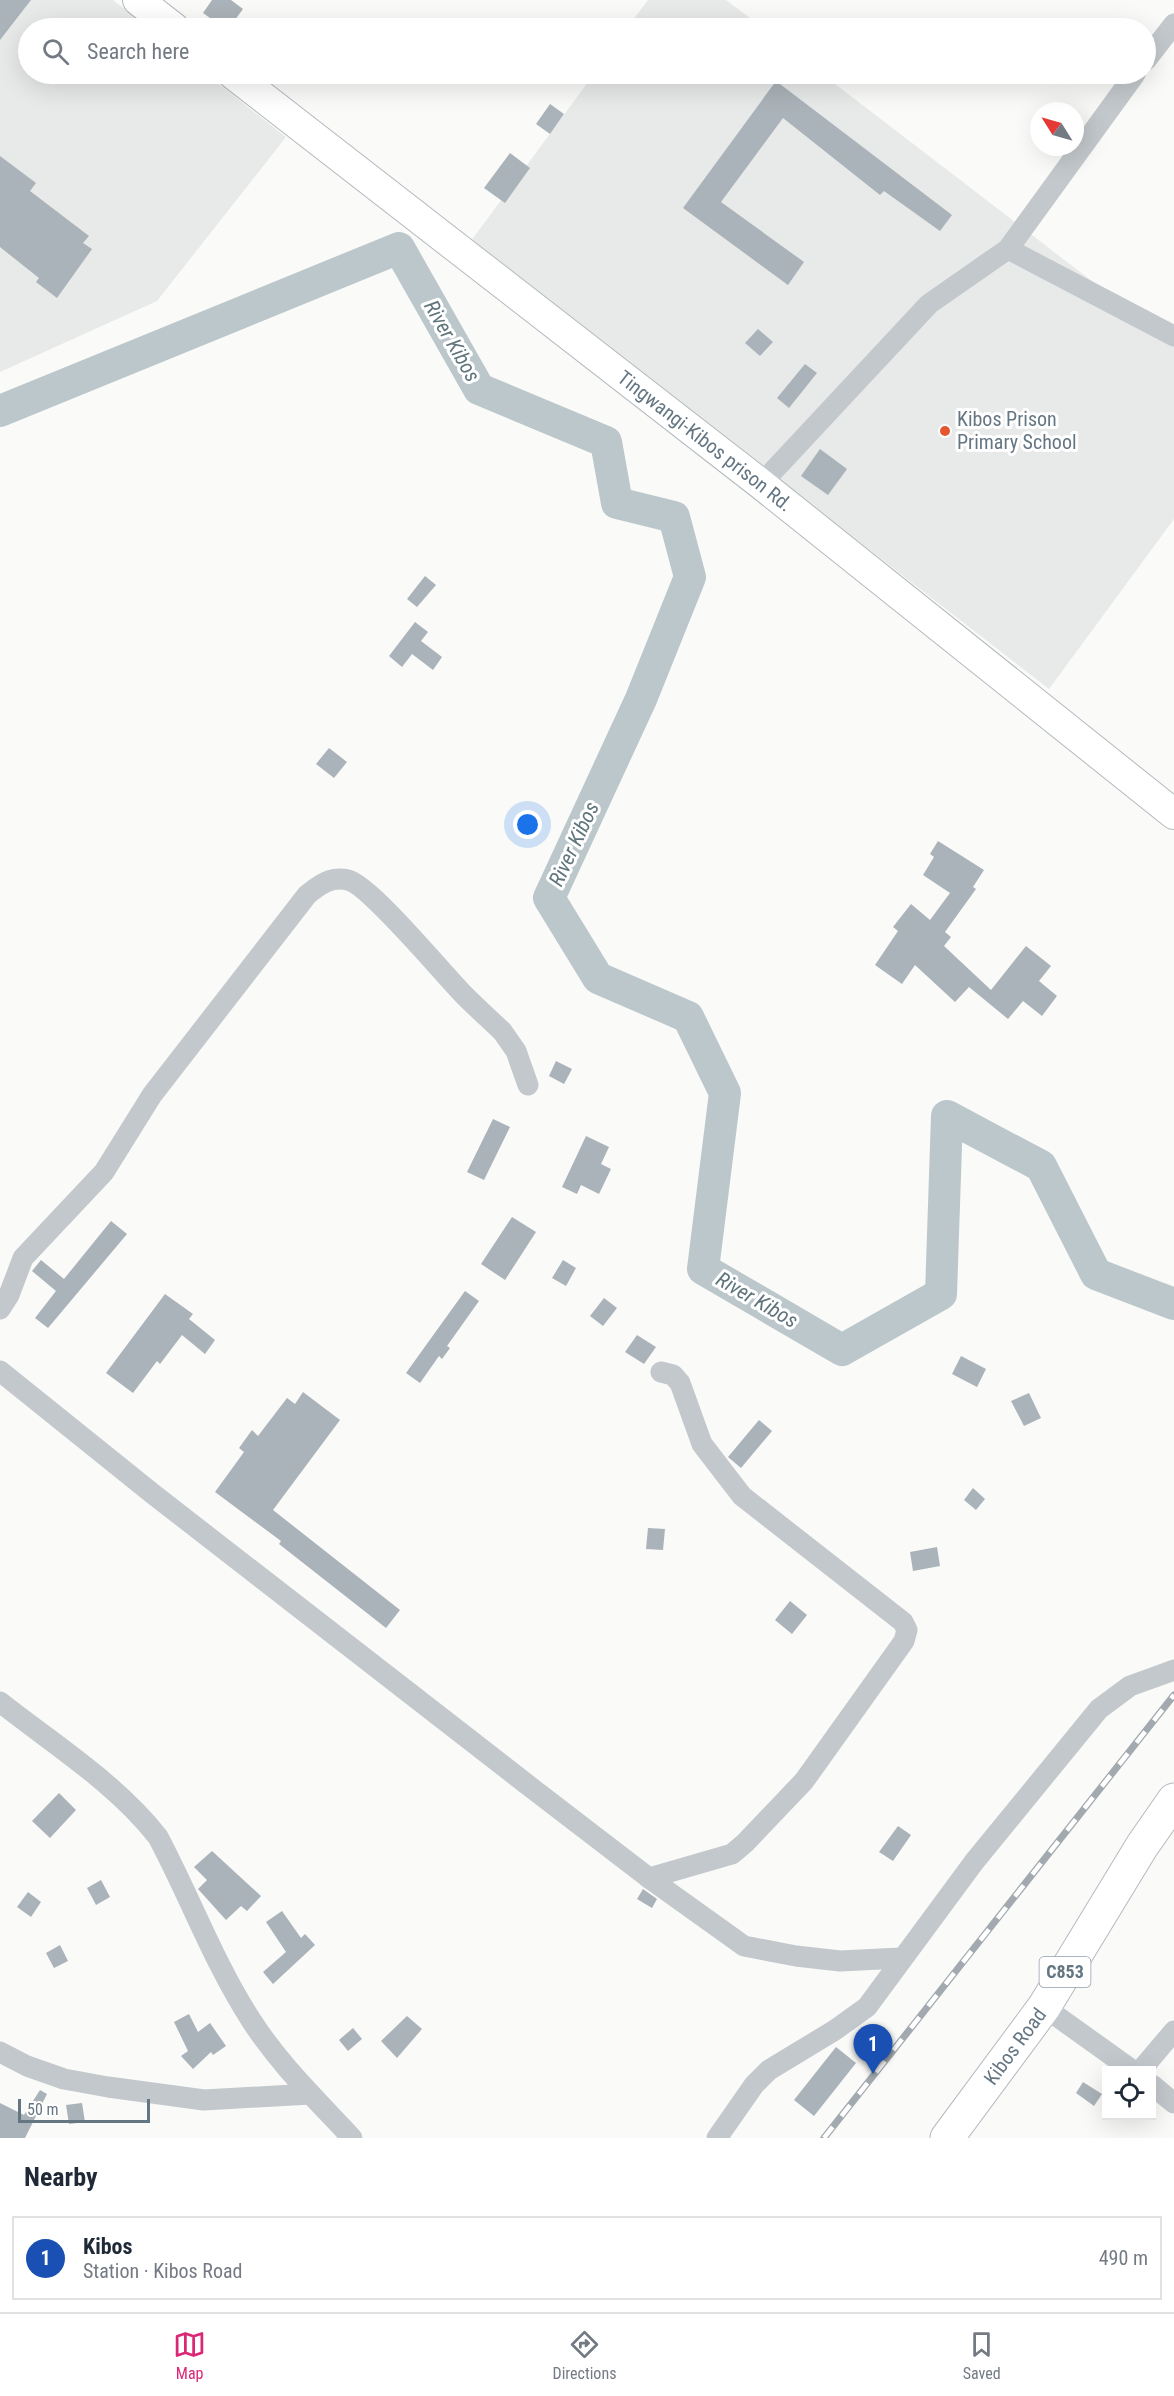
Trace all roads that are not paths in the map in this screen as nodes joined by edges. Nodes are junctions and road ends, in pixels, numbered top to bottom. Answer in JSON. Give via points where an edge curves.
{"nodes":[{"id":1,"x":138,"y":0,"type":"edge"},
{"id":2,"x":161,"y":18,"type":"edge"},
{"id":3,"x":1174,"y":24,"type":"edge"},
{"id":4,"x":1156,"y":47,"type":"edge"},
{"id":5,"x":246,"y":84,"type":"edge"},
{"id":6,"x":1128,"y":84,"type":"edge"},
{"id":7,"x":1008,"y":249,"type":"junction"},
{"id":8,"x":1174,"y":336,"type":"edge"},
{"id":9,"x":761,"y":484,"type":"junction"},
{"id":10,"x":1174,"y":814,"type":"edge"},
{"id":11,"x":528,"y":1085,"type":"dead end"},
{"id":12,"x":0,"y":1309,"type":"edge"},
{"id":13,"x":0,"y":1371,"type":"edge"},
{"id":14,"x":661,"y":1372,"type":"dead end"},
{"id":15,"x":1174,"y":1670,"type":"edge"},
{"id":16,"x":0,"y":1702,"type":"edge"},
{"id":17,"x":1174,"y":1800,"type":"edge"},
{"id":18,"x":649,"y":1878,"type":"junction"},
{"id":19,"x":901,"y":1958,"type":"junction"},
{"id":20,"x":1044,"y":2007,"type":"junction"},
{"id":21,"x":1174,"y":2031,"type":"edge"},
{"id":22,"x":0,"y":2052,"type":"edge"},
{"id":23,"x":1126,"y":2066,"type":"edge"},
{"id":24,"x":1144,"y":2066,"type":"edge"},
{"id":25,"x":1156,"y":2088,"type":"edge"},
{"id":26,"x":310,"y":2094,"type":"junction"},
{"id":27,"x":1174,"y":2103,"type":"edge"},
{"id":28,"x":352,"y":2138,"type":"edge"},
{"id":29,"x":717,"y":2138,"type":"edge"},
{"id":30,"x":947,"y":2138,"type":"edge"}],
"edges":[{"from":1,"to":2,"type":"street"},
{"from":3,"to":4,"type":"street"},
{"from":5,"to":9,"type":"street","name":"Tingwangi-Kibos prison Rd."},
{"from":6,"to":7,"type":"street"},
{"from":7,"to":8,"type":"street"},
{"from":7,"to":9,"type":"street","via":[[929,304]]},
{"from":9,"to":10,"type":"street","name":"Tingwangi-Kibos prison Rd."},
{"from":11,"to":12,"type":"street","via":[[516,1051],[502,1030],[380,906],[349,880],[334,879],[321,884],[306,895],[152,1095],[104,1172],[22,1258]]},
{"from":13,"to":18,"type":"street"},
{"from":14,"to":18,"type":"street","via":[[673,1375],[680,1383],[702,1444],[742,1496],[903,1622],[907,1630],[904,1641],[804,1781],[745,1843],[732,1854]]},
{"from":15,"to":19,"type":"street","via":[[1130,1686],[1098,1709]]},
{"from":16,"to":26,"type":"street","via":[[145,1820],[179,1877],[234,1992],[275,2054]]},
{"from":17,"to":20,"type":"main road","name":"Kibos Road","number":"C853"},
{"from":18,"to":19,"type":"street","via":[[744,1946],[840,1960]]},
{"from":19,"to":29,"type":"street","via":[[867,2007],[769,2070]]},
{"from":20,"to":23,"type":"street"},
{"from":20,"to":30,"type":"main road","name":"Kibos Road","number":"C853"},
{"from":21,"to":24,"type":"street"},
{"from":22,"to":26,"type":"street","via":[[64,2079],[108,2087],[204,2100]]},
{"from":25,"to":27,"type":"street"},
{"from":26,"to":28,"type":"street"}]}
